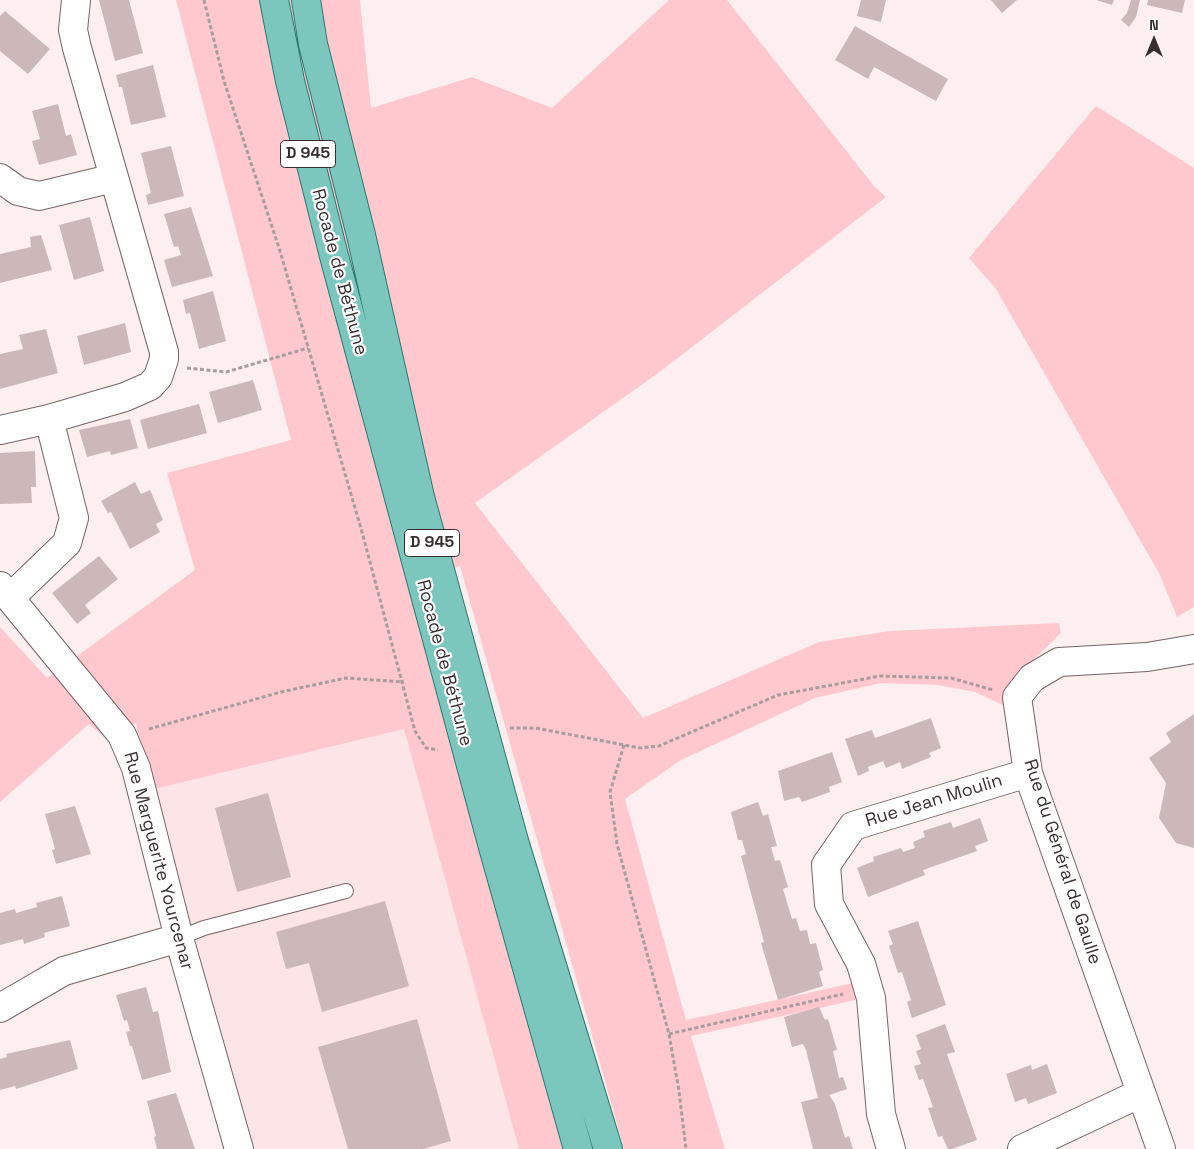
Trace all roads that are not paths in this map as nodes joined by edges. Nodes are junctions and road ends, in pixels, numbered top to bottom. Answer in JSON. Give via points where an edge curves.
{"nodes":[{"id":1,"x":76,"y":0,"type":"edge"},
{"id":2,"x":274,"y":0,"type":"edge"},
{"id":3,"x":306,"y":0,"type":"edge"},
{"id":4,"x":0,"y":178,"type":"edge"},
{"id":5,"x":114,"y":178,"type":"junction"},
{"id":6,"x":48,"y":419,"type":"junction"},
{"id":7,"x":0,"y":430,"type":"edge"},
{"id":8,"x":6,"y":592,"type":"edge"},
{"id":9,"x":1194,"y":649,"type":"edge"},
{"id":10,"x":1028,"y":773,"type":"junction"},
{"id":11,"x":346,"y":891,"type":"dead end"},
{"id":12,"x":179,"y":938,"type":"junction"},
{"id":13,"x":0,"y":1008,"type":"edge"},
{"id":14,"x":1141,"y":1093,"type":"junction"},
{"id":15,"x":239,"y":1149,"type":"edge"},
{"id":16,"x":578,"y":1149,"type":"edge"},
{"id":17,"x":608,"y":1149,"type":"edge"},
{"id":18,"x":891,"y":1149,"type":"edge"},
{"id":19,"x":1022,"y":1149,"type":"edge"},
{"id":20,"x":1161,"y":1149,"type":"edge"}],
"edges":[{"from":1,"to":5,"type":"street","via":[[73,30]]},
{"from":2,"to":16,"type":"main road","name":"Rocade de Béthune","number":"D 945","via":[[290,81],[334,256]]},
{"from":3,"to":17,"type":"main road","name":"Rocade de Béthune","number":"D 945","via":[[313,44],[361,235],[420,497],[514,841]]},
{"from":4,"to":5,"type":"street","via":[[18,191],[39,196]]},
{"from":5,"to":6,"type":"street","via":[[164,352],[162,366],[150,386],[125,397]]},
{"from":6,"to":7,"type":"street"},
{"from":6,"to":8,"type":"street","name":"Rue Marguerite Yourcenar","via":[[74,518],[68,543]]},
{"from":8,"to":12,"type":"street","name":"Rue Marguerite Yourcenar","via":[[122,736],[138,776]]},
{"from":9,"to":10,"type":"street","name":"Rue du Général de Gaulle","via":[[1147,658],[1059,662],[1032,678],[1017,698]]},
{"from":10,"to":14,"type":"street","name":"Rue du Général de Gaulle"},
{"from":10,"to":18,"type":"street","name":"Rue Jean Moulin","via":[[853,826],[826,865],[829,904],[861,964],[871,998],[881,1114]]},
{"from":11,"to":12,"type":"lane","via":[[204,928]]},
{"from":12,"to":13,"type":"street","via":[[64,971]]},
{"from":12,"to":15,"type":"street","name":"Rue Marguerite Yourcenar"},
{"from":14,"to":19,"type":"street"},
{"from":14,"to":20,"type":"street","name":"Rue du Général de Gaulle"}]}
